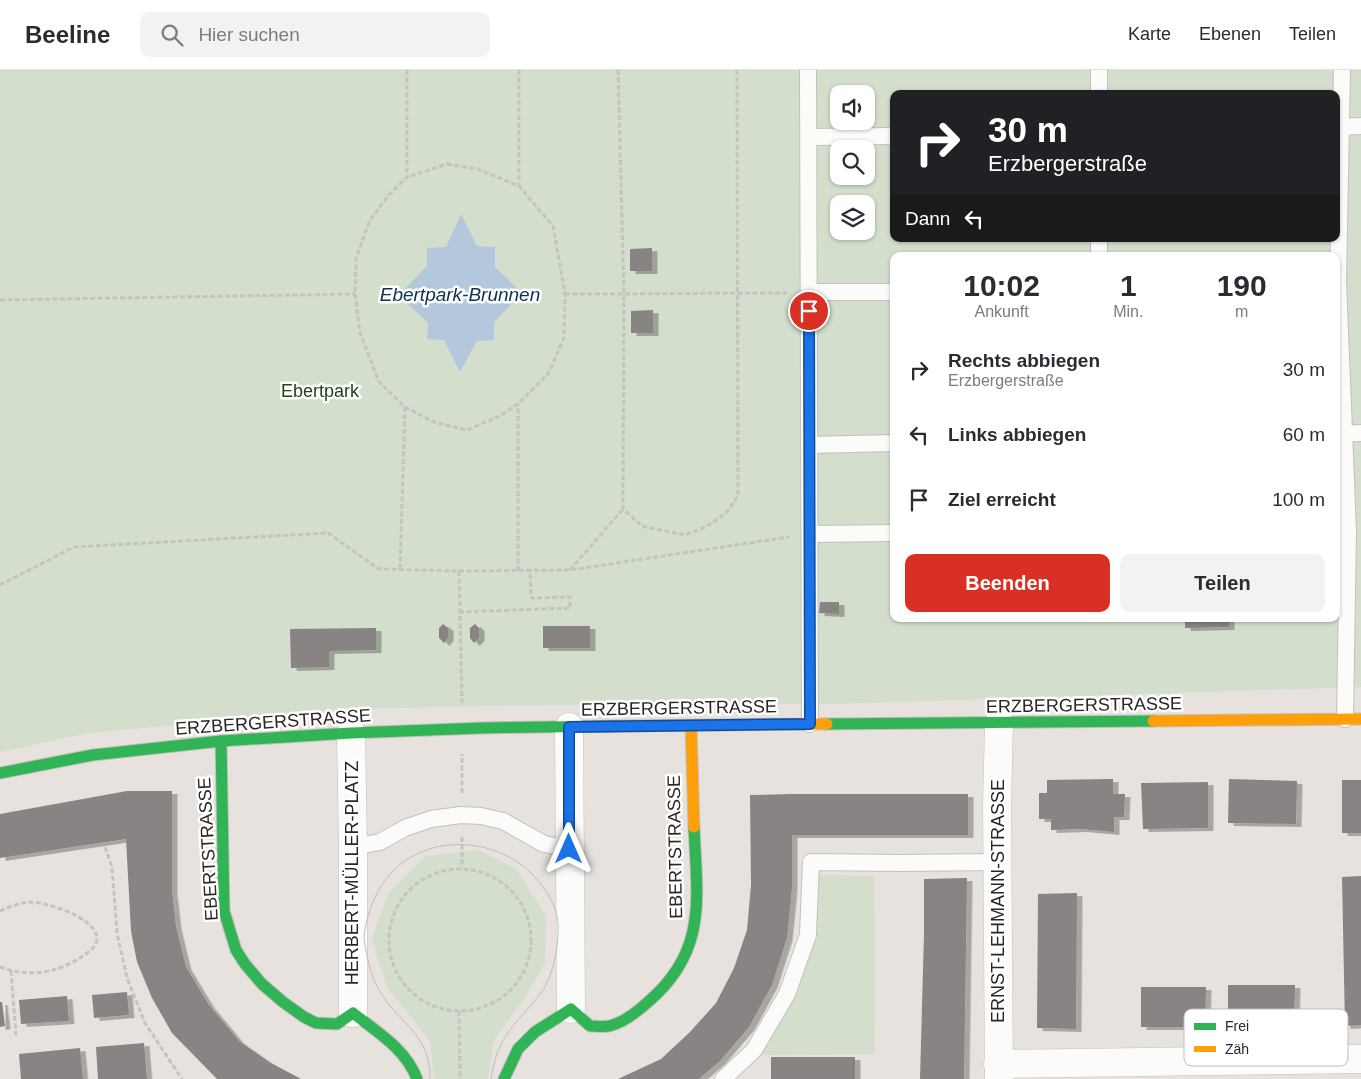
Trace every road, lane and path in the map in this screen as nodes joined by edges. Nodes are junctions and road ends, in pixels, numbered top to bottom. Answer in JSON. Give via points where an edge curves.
{"nodes":[{"id":1,"x":407,"y":70,"type":"edge"},
{"id":2,"x":519,"y":70,"type":"edge"},
{"id":3,"x":618,"y":70,"type":"edge"},
{"id":4,"x":737,"y":70,"type":"edge"},
{"id":5,"x":808,"y":70,"type":"edge"},
{"id":6,"x":1099,"y":70,"type":"edge"},
{"id":7,"x":1342,"y":70,"type":"edge"},
{"id":8,"x":1099,"y":90,"type":"edge"},
{"id":9,"x":1340,"y":108,"type":"edge"},
{"id":10,"x":1361,"y":126,"type":"edge"},
{"id":11,"x":1340,"y":127,"type":"edge"},
{"id":12,"x":890,"y":136,"type":"edge"},
{"id":13,"x":809,"y":138,"type":"junction"},
{"id":14,"x":407,"y":177,"type":"junction"},
{"id":15,"x":519,"y":186,"type":"junction"},
{"id":16,"x":809,"y":292,"type":"junction"},
{"id":17,"x":890,"y":292,"type":"edge"},
{"id":18,"x":355,"y":294,"type":"junction"},
{"id":19,"x":565,"y":294,"type":"junction"},
{"id":20,"x":624,"y":294,"type":"junction"},
{"id":21,"x":738,"y":294,"type":"junction"},
{"id":22,"x":0,"y":300,"type":"edge"},
{"id":23,"x":518,"y":404,"type":"junction"},
{"id":24,"x":405,"y":407,"type":"junction"},
{"id":25,"x":1340,"y":433,"type":"edge"},
{"id":26,"x":1361,"y":433,"type":"edge"},
{"id":27,"x":890,"y":443,"type":"edge"},
{"id":28,"x":810,"y":445,"type":"junction"},
{"id":29,"x":623,"y":509,"type":"junction"},
{"id":30,"x":1342,"y":531,"type":"edge"},
{"id":31,"x":890,"y":533,"type":"edge"},
{"id":32,"x":810,"y":534,"type":"junction"},
{"id":33,"x":400,"y":569,"type":"junction"},
{"id":34,"x":530,"y":570,"type":"junction"},
{"id":35,"x":570,"y":570,"type":"junction"},
{"id":36,"x":459,"y":571,"type":"junction"},
{"id":37,"x":518,"y":571,"type":"junction"},
{"id":38,"x":0,"y":585,"type":"edge"},
{"id":39,"x":459,"y":612,"type":"junction"},
{"id":40,"x":1353,"y":719,"type":"edge"},
{"id":41,"x":999,"y":723,"type":"junction"},
{"id":42,"x":810,"y":724,"type":"junction"},
{"id":43,"x":691,"y":726,"type":"junction"},
{"id":44,"x":569,"y":727,"type":"junction"},
{"id":45,"x":462,"y":729,"type":"junction"},
{"id":46,"x":351,"y":733,"type":"junction"},
{"id":47,"x":221,"y":741,"type":"junction"},
{"id":48,"x":0,"y":773,"type":"edge"},
{"id":49,"x":353,"y":847,"type":"junction"},
{"id":50,"x":105,"y":848,"type":"dead end"},
{"id":51,"x":569,"y":849,"type":"junction"},
{"id":52,"x":998,"y":862,"type":"junction"},
{"id":53,"x":0,"y":911,"type":"edge"},
{"id":54,"x":0,"y":967,"type":"edge"},
{"id":55,"x":11,"y":971,"type":"junction"},
{"id":56,"x":571,"y":1009,"type":"junction"},
{"id":57,"x":459,"y":1010,"type":"junction"},
{"id":58,"x":353,"y":1013,"type":"junction"},
{"id":59,"x":16,"y":1035,"type":"dead end"},
{"id":60,"x":1348,"y":1059,"type":"edge"},
{"id":61,"x":1361,"y":1059,"type":"edge"},
{"id":62,"x":1184,"y":1065,"type":"edge"},
{"id":63,"x":998,"y":1072,"type":"edge"},
{"id":64,"x":182,"y":1079,"type":"edge"},
{"id":65,"x":417,"y":1079,"type":"edge"},
{"id":66,"x":460,"y":1079,"type":"edge"},
{"id":67,"x":504,"y":1079,"type":"edge"},
{"id":68,"x":723,"y":1079,"type":"edge"}],
"edges":[{"from":1,"to":14,"type":"path"},
{"from":2,"to":15,"type":"path"},
{"from":3,"to":20,"type":"path"},
{"from":4,"to":21,"type":"path"},
{"from":5,"to":13,"type":"lane"},
{"from":6,"to":8,"type":"lane"},
{"from":7,"to":9,"type":"lane"},
{"from":10,"to":11,"type":"lane"},
{"from":12,"to":13,"type":"lane"},
{"from":13,"to":16,"type":"lane"},
{"from":14,"to":15,"type":"path","via":[[447,164],[478,169]]},
{"from":14,"to":18,"type":"path","via":[[370,220],[356,258]]},
{"from":15,"to":19,"type":"path","via":[[553,226]]},
{"from":16,"to":17,"type":"lane"},
{"from":16,"to":21,"type":"path"},
{"from":16,"to":28,"type":"lane"},
{"from":18,"to":22,"type":"path"},
{"from":18,"to":24,"type":"path","via":[[360,333],[379,382]]},
{"from":19,"to":20,"type":"path"},
{"from":19,"to":23,"type":"path","via":[[564,338],[548,374]]},
{"from":20,"to":21,"type":"path"},
{"from":20,"to":29,"type":"path"},
{"from":21,"to":29,"type":"path","via":[[738,496],[727,512],[706,527],[685,535],[642,526]]},
{"from":23,"to":24,"type":"path","via":[[500,416],[467,430],[436,423]]},
{"from":23,"to":37,"type":"path"},
{"from":24,"to":33,"type":"path"},
{"from":25,"to":26,"type":"lane"},
{"from":25,"to":30,"type":"lane"},
{"from":27,"to":28,"type":"lane"},
{"from":28,"to":32,"type":"lane"},
{"from":29,"to":35,"type":"path"},
{"from":30,"to":40,"type":"lane"},
{"from":31,"to":32,"type":"lane"},
{"from":32,"to":35,"type":"path"},
{"from":32,"to":42,"type":"lane"},
{"from":33,"to":36,"type":"path"},
{"from":33,"to":38,"type":"path","via":[[379,569],[328,533],[74,547]]},
{"from":34,"to":35,"type":"path"},
{"from":34,"to":37,"type":"path"},
{"from":34,"to":39,"type":"path","via":[[531,598],[570,597],[570,608]]},
{"from":36,"to":37,"type":"path"},
{"from":36,"to":39,"type":"path"},
{"from":39,"to":45,"type":"path"},
{"from":40,"to":41,"type":"street","name":"ERZBERGERSTRASSE"},
{"from":41,"to":42,"type":"street","name":"ERZBERGERSTRASSE"},
{"from":41,"to":52,"type":"street","name":"ERNST-LEHMANN-STRASSE"},
{"from":42,"to":43,"type":"street","name":"ERZBERGERSTRASSE"},
{"from":43,"to":44,"type":"street","name":"ERZBERGERSTRASSE"},
{"from":43,"to":56,"type":"street","name":"EBERTSTRASSE","via":[[697,912],[683,960],[658,993],[628,1017],[608,1026],[590,1026]]},
{"from":44,"to":45,"type":"street","name":"ERZBERGERSTRASSE"},
{"from":44,"to":51,"type":"street"},
{"from":45,"to":46,"type":"street","name":"ERZBERGERSTRASSE"},
{"from":46,"to":47,"type":"street","name":"ERZBERGERSTRASSE"},
{"from":46,"to":49,"type":"street","name":"HERBERT-MÜLLER-PLATZ"},
{"from":47,"to":48,"type":"street","name":"ERZBERGERSTRASSE","via":[[93,755]]},
{"from":47,"to":58,"type":"street","name":"EBERTSTRASSE","via":[[224,911],[239,956],[290,1009],[315,1022],[337,1024]]},
{"from":49,"to":51,"type":"lane","via":[[380,842],[431,819],[462,815],[503,822],[544,844]]},
{"from":49,"to":58,"type":"street","name":"HERBERT-MÜLLER-PLATZ"},
{"from":50,"to":64,"type":"path","via":[[112,867],[117,933],[127,978],[145,1023]]},
{"from":51,"to":56,"type":"street"},
{"from":52,"to":63,"type":"street","name":"ERNST-LEHMANN-STRASSE"},
{"from":52,"to":68,"type":"lane","via":[[811,862],[808,934],[787,994],[754,1050]]},
{"from":53,"to":55,"type":"path","via":[[29,902],[49,904],[86,922],[96,938],[94,946],[69,965],[51,972]]},
{"from":54,"to":55,"type":"path"},
{"from":55,"to":59,"type":"path"},
{"from":56,"to":67,"type":"street","via":[[524,1043],[513,1057]]},
{"from":57,"to":57,"type":"path","via":[[437,1007],[418,997],[402,981],[392,961],[389,939],[392,917],[403,897],[419,882],[439,872],[462,868],[483,872],[502,882],[518,898],[528,918],[531,940],[528,962],[517,982],[501,997],[481,1007]]},
{"from":57,"to":66,"type":"path"},
{"from":58,"to":65,"type":"street","via":[[401,1053]]},
{"from":60,"to":61,"type":"street"},
{"from":62,"to":63,"type":"street"}]}
